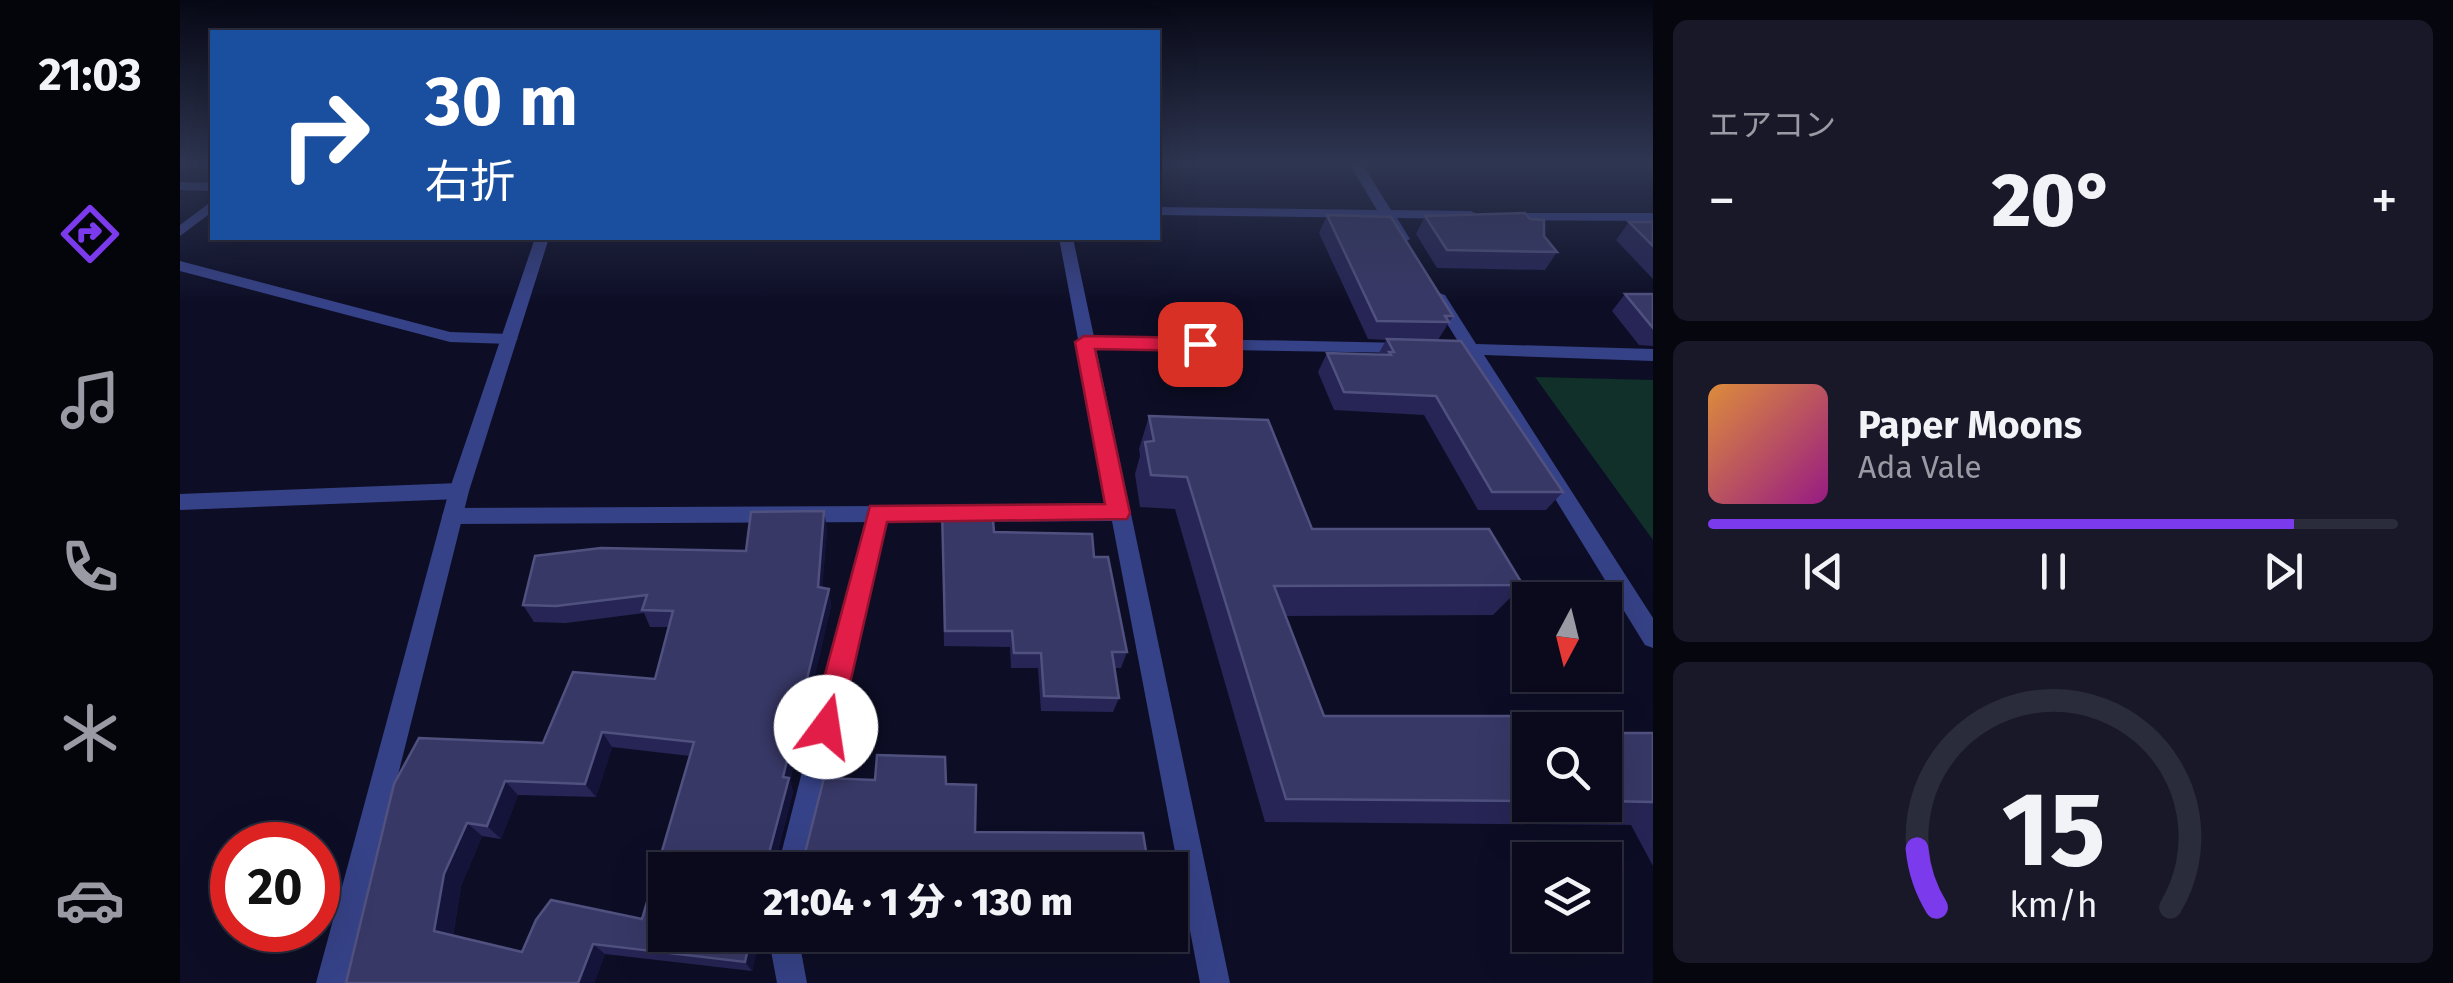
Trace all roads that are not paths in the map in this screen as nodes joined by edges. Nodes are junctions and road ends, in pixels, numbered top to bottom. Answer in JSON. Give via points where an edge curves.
{"nodes":[{"id":1,"x":206,"y":211,"type":"edge"},
{"id":2,"x":1160,"y":211,"type":"edge"},
{"id":3,"x":1385,"y":211,"type":"edge"},
{"id":4,"x":1388,"y":215,"type":"junction"},
{"id":5,"x":1653,"y":217,"type":"edge"},
{"id":6,"x":180,"y":232,"type":"edge"},
{"id":7,"x":541,"y":240,"type":"edge"},
{"id":8,"x":1066,"y":240,"type":"edge"},
{"id":9,"x":1409,"y":248,"type":"edge"},
{"id":10,"x":180,"y":266,"type":"edge"},
{"id":11,"x":1430,"y":282,"type":"edge"},
{"id":12,"x":510,"y":339,"type":"junction"},
{"id":13,"x":1084,"y":342,"type":"junction"},
{"id":14,"x":1470,"y":349,"type":"junction"},
{"id":15,"x":1653,"y":355,"type":"edge"},
{"id":16,"x":459,"y":491,"type":"junction"},
{"id":17,"x":180,"y":502,"type":"edge"},
{"id":18,"x":878,"y":513,"type":"junction"},
{"id":19,"x":1119,"y":513,"type":"junction"},
{"id":20,"x":452,"y":516,"type":"junction"},
{"id":21,"x":1653,"y":638,"type":"edge"},
{"id":22,"x":794,"y":852,"type":"edge"},
{"id":23,"x":786,"y":952,"type":"edge"},
{"id":24,"x":331,"y":983,"type":"edge"},
{"id":25,"x":792,"y":983,"type":"edge"},
{"id":26,"x":1214,"y":983,"type":"edge"}],
"edges":[{"from":1,"to":6,"type":"street"},
{"from":2,"to":4,"type":"street"},
{"from":3,"to":4,"type":"street"},
{"from":4,"to":5,"type":"street"},
{"from":4,"to":9,"type":"street"},
{"from":7,"to":12,"type":"street"},
{"from":8,"to":13,"type":"street"},
{"from":10,"to":12,"type":"street","via":[[450,337]]},
{"from":11,"to":14,"type":"street"},
{"from":12,"to":16,"type":"street"},
{"from":13,"to":14,"type":"street"},
{"from":13,"to":19,"type":"street"},
{"from":14,"to":15,"type":"street"},
{"from":14,"to":21,"type":"street"},
{"from":16,"to":17,"type":"street"},
{"from":16,"to":20,"type":"street"},
{"from":18,"to":19,"type":"street"},
{"from":18,"to":20,"type":"street"},
{"from":18,"to":22,"type":"street"},
{"from":19,"to":26,"type":"street"},
{"from":20,"to":24,"type":"street"},
{"from":23,"to":25,"type":"street"}]}
